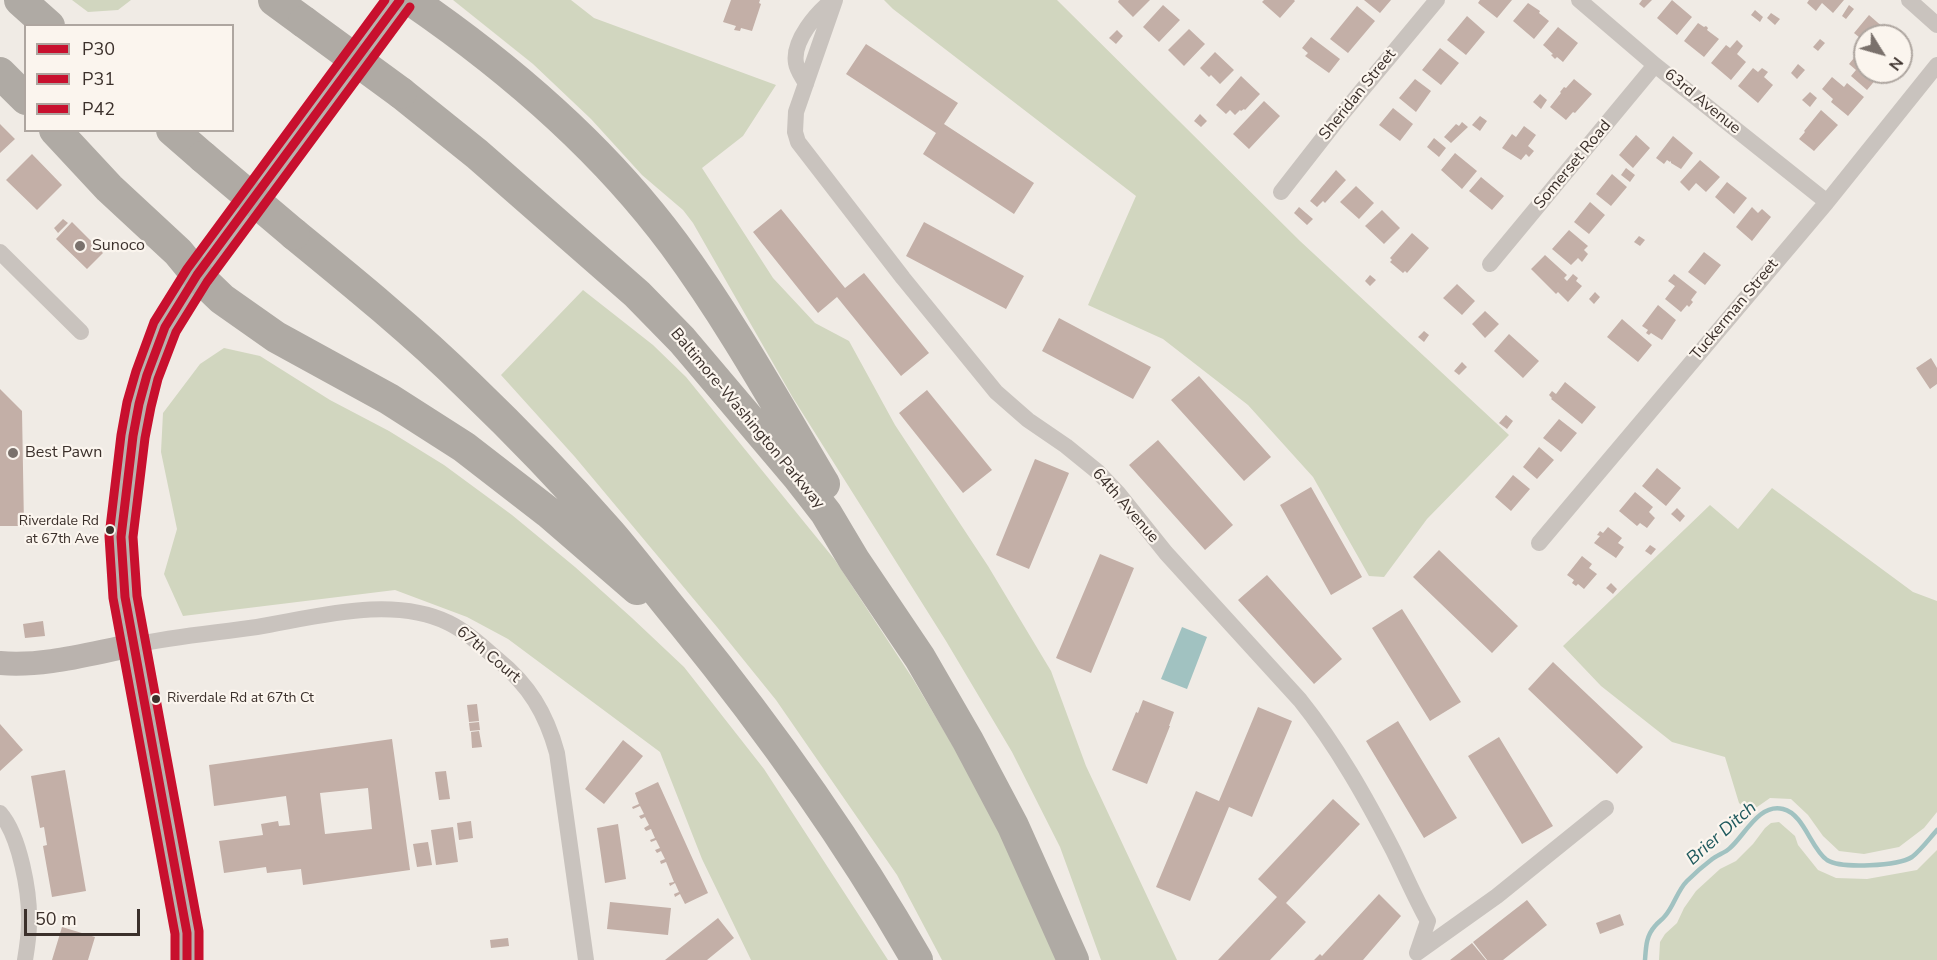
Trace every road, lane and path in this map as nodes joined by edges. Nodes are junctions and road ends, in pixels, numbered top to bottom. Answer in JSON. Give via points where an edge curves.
{"nodes":[{"id":1,"x":20,"y":0,"type":"edge"},
{"id":2,"x":274,"y":0,"type":"edge"},
{"id":3,"x":400,"y":0,"type":"edge"},
{"id":4,"x":411,"y":0,"type":"edge"},
{"id":5,"x":834,"y":0,"type":"edge"},
{"id":6,"x":1437,"y":0,"type":"edge"},
{"id":7,"x":1580,"y":0,"type":"edge"},
{"id":8,"x":1910,"y":0,"type":"edge"},
{"id":9,"x":47,"y":24,"type":"edge"},
{"id":10,"x":1937,"y":25,"type":"edge"},
{"id":11,"x":1655,"y":65,"type":"junction"},
{"id":12,"x":1933,"y":70,"type":"edge"},
{"id":13,"x":0,"y":73,"type":"edge"},
{"id":14,"x":24,"y":97,"type":"edge"},
{"id":15,"x":57,"y":132,"type":"edge"},
{"id":16,"x":174,"y":132,"type":"edge"},
{"id":17,"x":1281,"y":192,"type":"dead end"},
{"id":18,"x":1827,"y":202,"type":"junction"},
{"id":19,"x":0,"y":252,"type":"edge"},
{"id":20,"x":1490,"y":264,"type":"dead end"},
{"id":21,"x":197,"y":275,"type":"junction"},
{"id":22,"x":81,"y":332,"type":"dead end"},
{"id":23,"x":1539,"y":543,"type":"dead end"},
{"id":24,"x":135,"y":645,"type":"junction"},
{"id":25,"x":920,"y":658,"type":"junction"},
{"id":26,"x":0,"y":663,"type":"edge"},
{"id":27,"x":751,"y":710,"type":"junction"},
{"id":28,"x":1606,"y":808,"type":"dead end"},
{"id":29,"x":0,"y":813,"type":"edge"},
{"id":30,"x":25,"y":960,"type":"edge"},
{"id":31,"x":187,"y":960,"type":"edge"},
{"id":32,"x":586,"y":960,"type":"edge"},
{"id":33,"x":917,"y":960,"type":"edge"},
{"id":34,"x":1073,"y":960,"type":"edge"}],
"edges":[{"from":1,"to":9,"type":"highway"},
{"from":2,"to":25,"type":"highway","name":"Baltimore-Washington Parkway","bridge":true,"via":[[452,133],[637,294],[682,340],[819,504]]},
{"from":3,"to":21,"type":"main road"},
{"from":4,"to":25,"type":"highway","via":[[549,107],[633,194],[673,243],[735,336],[852,530]]},
{"from":5,"to":28,"type":"street","name":"64th Avenue","via":[[819,10],[800,39],[795,62],[806,84],[796,112],[798,142],[996,392],[1098,472],[1319,725],[1366,801],[1428,921],[1417,953],[1497,896]]},
{"from":6,"to":17,"type":"street","name":"Sheridan Street"},
{"from":7,"to":11,"type":"street","name":"63rd Avenue"},
{"from":8,"to":10,"type":"street"},
{"from":11,"to":18,"type":"street","name":"63rd Avenue"},
{"from":11,"to":20,"type":"street","name":"Somerset Road"},
{"from":12,"to":18,"type":"street","name":"Tuckerman Street"},
{"from":13,"to":14,"type":"highway"},
{"from":15,"to":21,"type":"highway"},
{"from":16,"to":27,"type":"highway","bridge":true,"via":[[429,348],[544,461],[612,535]]},
{"from":18,"to":23,"type":"street","name":"Tuckerman Street"},
{"from":19,"to":22,"type":"street"},
{"from":21,"to":24,"type":"main road","via":[[165,327],[147,375],[133,436],[121,537],[125,597]]},
{"from":21,"to":27,"type":"highway","via":[[248,318],[397,404],[505,477],[637,590]]},
{"from":24,"to":26,"type":"street","via":[[41,663]]},
{"from":24,"to":31,"type":"main road","via":[[187,933]]},
{"from":24,"to":32,"type":"street","name":"67th Court","via":[[387,609],[429,615],[469,635],[523,684],[551,731]]},
{"from":25,"to":34,"type":"highway","name":"Baltimore-Washington Parkway","via":[[1013,826]]},
{"from":27,"to":33,"type":"highway","via":[[846,845]]},
{"from":29,"to":30,"type":"street","via":[[8,823],[24,871],[29,922]]}]}
